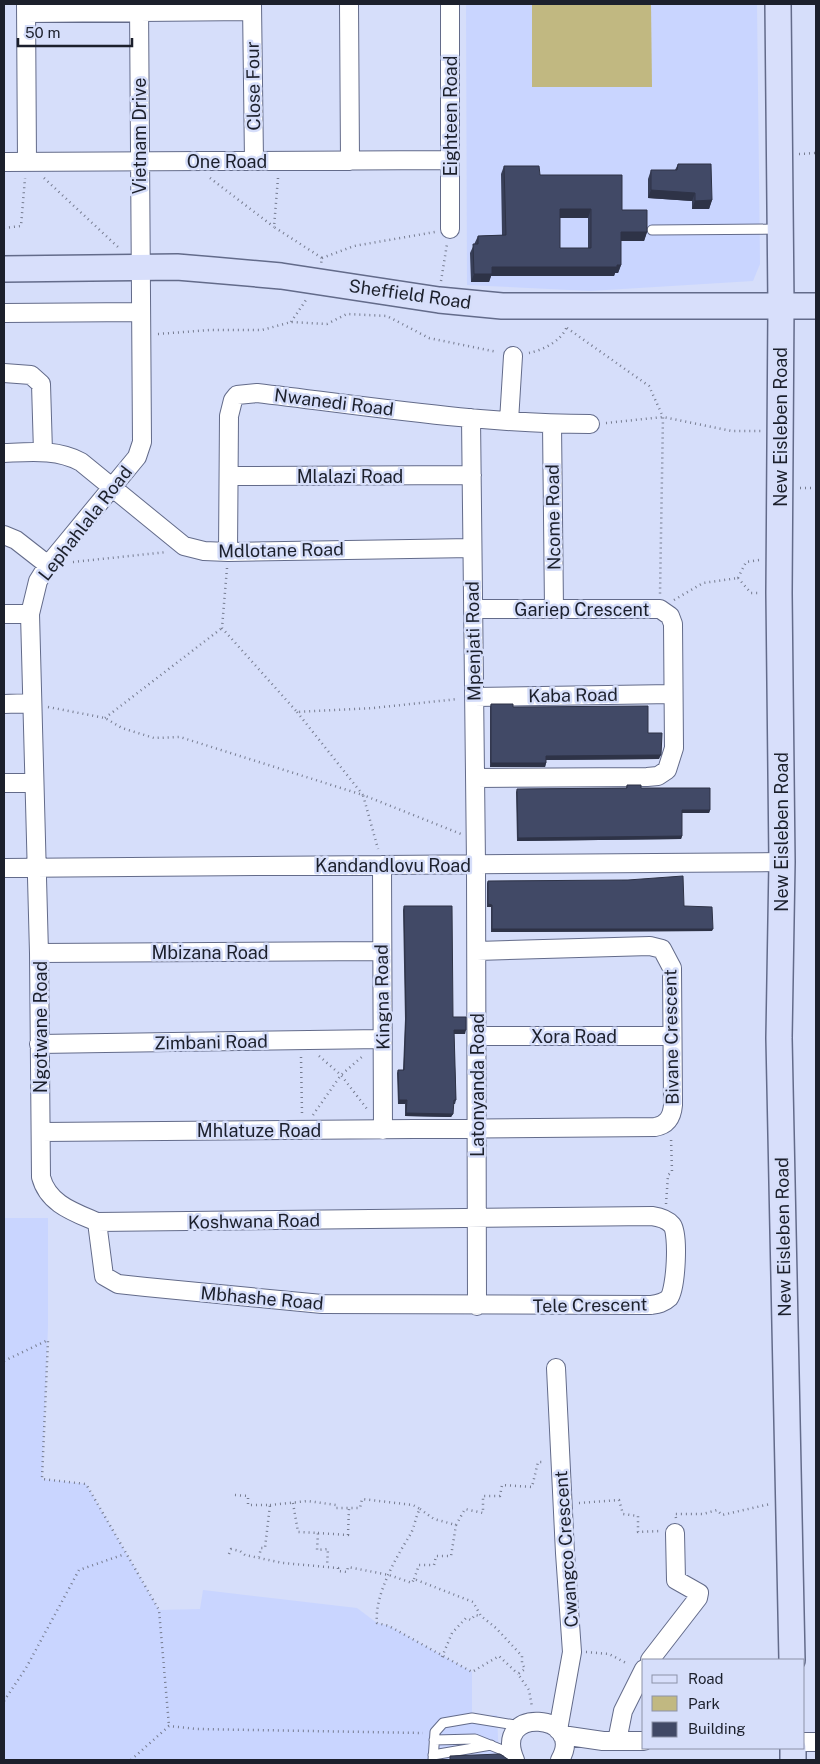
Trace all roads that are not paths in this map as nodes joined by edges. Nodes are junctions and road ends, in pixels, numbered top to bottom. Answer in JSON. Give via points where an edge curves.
{"nodes":[{"id":1,"x":349,"y":4,"type":"edge"},
{"id":2,"x":450,"y":4,"type":"edge"},
{"id":3,"x":778,"y":4,"type":"edge"},
{"id":4,"x":252,"y":7,"type":"edge"},
{"id":5,"x":26,"y":8,"type":"edge"},
{"id":6,"x":139,"y":8,"type":"edge"},
{"id":7,"x":450,"y":160,"type":"junction"},
{"id":8,"x":254,"y":161,"type":"junction"},
{"id":9,"x":350,"y":161,"type":"junction"},
{"id":10,"x":4,"y":162,"type":"edge"},
{"id":11,"x":27,"y":162,"type":"junction"},
{"id":12,"x":140,"y":162,"type":"junction"},
{"id":13,"x":450,"y":229,"type":"road end"},
{"id":14,"x":780,"y":229,"type":"junction"},
{"id":15,"x":652,"y":230,"type":"dead end"},
{"id":16,"x":140,"y":268,"type":"junction"},
{"id":17,"x":4,"y":269,"type":"edge"},
{"id":18,"x":781,"y":305,"type":"junction"},
{"id":19,"x":816,"y":306,"type":"edge"},
{"id":20,"x":141,"y":312,"type":"junction"},
{"id":21,"x":4,"y":313,"type":"edge"},
{"id":22,"x":513,"y":356,"type":"road end"},
{"id":23,"x":4,"y":373,"type":"edge"},
{"id":24,"x":471,"y":418,"type":"junction"},
{"id":25,"x":509,"y":421,"type":"junction"},
{"id":26,"x":552,"y":424,"type":"junction"},
{"id":27,"x":590,"y":424,"type":"road end"},
{"id":28,"x":43,"y":452,"type":"junction"},
{"id":29,"x":4,"y":453,"type":"edge"},
{"id":30,"x":472,"y":475,"type":"junction"},
{"id":31,"x":229,"y":476,"type":"junction"},
{"id":32,"x":112,"y":487,"type":"junction"},
{"id":33,"x":4,"y":535,"type":"edge"},
{"id":34,"x":472,"y":548,"type":"junction"},
{"id":35,"x":228,"y":552,"type":"junction"},
{"id":36,"x":48,"y":565,"type":"junction"},
{"id":37,"x":473,"y":609,"type":"junction"},
{"id":38,"x":554,"y":609,"type":"junction"},
{"id":39,"x":4,"y":614,"type":"edge"},
{"id":40,"x":30,"y":614,"type":"junction"},
{"id":41,"x":673,"y":694,"type":"junction"},
{"id":42,"x":474,"y":697,"type":"junction"},
{"id":43,"x":4,"y":704,"type":"edge"},
{"id":44,"x":31,"y":704,"type":"junction"},
{"id":45,"x":475,"y":778,"type":"junction"},
{"id":46,"x":4,"y":783,"type":"edge"},
{"id":47,"x":34,"y":783,"type":"junction"},
{"id":48,"x":782,"y":862,"type":"junction"},
{"id":49,"x":476,"y":864,"type":"junction"},
{"id":50,"x":382,"y":865,"type":"junction"},
{"id":51,"x":4,"y":868,"type":"edge"},
{"id":52,"x":37,"y":868,"type":"junction"},
{"id":53,"x":381,"y":951,"type":"junction"},
{"id":54,"x":477,"y":951,"type":"junction"},
{"id":55,"x":40,"y":953,"type":"junction"},
{"id":56,"x":478,"y":1036,"type":"junction"},
{"id":57,"x":671,"y":1036,"type":"junction"},
{"id":58,"x":382,"y":1039,"type":"junction"},
{"id":59,"x":39,"y":1044,"type":"junction"},
{"id":60,"x":477,"y":1128,"type":"junction"},
{"id":61,"x":383,"y":1130,"type":"junction"},
{"id":62,"x":41,"y":1132,"type":"junction"},
{"id":63,"x":43,"y":1186,"type":"joint"},
{"id":64,"x":477,"y":1218,"type":"junction"},
{"id":65,"x":97,"y":1222,"type":"junction"},
{"id":66,"x":477,"y":1306,"type":"junction"},
{"id":67,"x":556,"y":1368,"type":"dead end"},
{"id":68,"x":675,"y":1533,"type":"road end"},
{"id":69,"x":651,"y":1659,"type":"edge"},
{"id":70,"x":792,"y":1659,"type":"edge"},
{"id":71,"x":642,"y":1673,"type":"edge"},
{"id":72,"x":528,"y":1723,"type":"junction"},
{"id":73,"x":560,"y":1732,"type":"junction"},
{"id":74,"x":434,"y":1736,"type":"junction"},
{"id":75,"x":610,"y":1741,"type":"junction"},
{"id":76,"x":642,"y":1741,"type":"edge"},
{"id":77,"x":492,"y":1745,"type":"junction"},
{"id":78,"x":514,"y":1757,"type":"edge"},
{"id":79,"x":433,"y":1758,"type":"edge"},
{"id":80,"x":561,"y":1760,"type":"edge"}],
"edges":[{"from":1,"to":9,"type":"street"},
{"from":2,"to":7,"type":"street","name":"Eighteen Road"},
{"from":3,"to":14,"type":"main road","name":"New Eisleben Road"},
{"from":4,"to":6,"type":"street","name":"Close Four"},
{"from":4,"to":8,"type":"street","name":"Close Four"},
{"from":5,"to":6,"type":"street","name":"Close Four"},
{"from":5,"to":11,"type":"street"},
{"from":6,"to":12,"type":"street","name":"Vietnam Drive"},
{"from":7,"to":9,"type":"street","name":"One Road"},
{"from":7,"to":13,"type":"street","name":"Eighteen Road"},
{"from":8,"to":9,"type":"street","name":"One Road"},
{"from":8,"to":12,"type":"street","name":"One Road"},
{"from":10,"to":11,"type":"street","name":"One Road"},
{"from":11,"to":12,"type":"street","name":"One Road"},
{"from":12,"to":16,"type":"street","name":"Vietnam Drive"},
{"from":14,"to":15,"type":"lane"},
{"from":14,"to":18,"type":"main road","name":"New Eisleben Road"},
{"from":16,"to":17,"type":"main road","name":"Sheffield Road"},
{"from":16,"to":18,"type":"main road","name":"Sheffield Road","via":[[320,270],[439,300],[521,306]]},
{"from":16,"to":20,"type":"street","name":"Lephahlala Road"},
{"from":18,"to":19,"type":"main road","name":"Sheffield Road"},
{"from":18,"to":48,"type":"main road","name":"New Eisleben Road","via":[[779,593]]},
{"from":20,"to":21,"type":"street"},
{"from":20,"to":32,"type":"street","name":"Lephahlala Road","via":[[142,442],[137,458]]},
{"from":22,"to":25,"type":"street"},
{"from":23,"to":28,"type":"street","via":[[31,375],[41,384]]},
{"from":24,"to":25,"type":"street","name":"Nwanedi Road"},
{"from":24,"to":30,"type":"street","name":"Mpenjati Road"},
{"from":24,"to":31,"type":"street","name":"Nwanedi Road","via":[[244,393],[237,395],[230,407]]},
{"from":25,"to":26,"type":"street","name":"Nwanedi Road"},
{"from":26,"to":27,"type":"street","name":"Nwanedi Road"},
{"from":26,"to":38,"type":"street","name":"Ncome Road"},
{"from":28,"to":29,"type":"street","name":"Mdlotane Road"},
{"from":28,"to":32,"type":"street","name":"Mdlotane Road","via":[[72,457]]},
{"from":30,"to":31,"type":"street","name":"Mlalazi Road"},
{"from":30,"to":34,"type":"street","name":"Mpenjati Road"},
{"from":31,"to":35,"type":"street","name":"Nwanedi Road"},
{"from":32,"to":35,"type":"street","name":"Mdlotane Road","via":[[174,539],[193,549]]},
{"from":32,"to":36,"type":"street","name":"Lephahlala Road"},
{"from":33,"to":36,"type":"street","via":[[16,540]]},
{"from":34,"to":35,"type":"street","name":"Mdlotane Road"},
{"from":34,"to":37,"type":"street","name":"Mpenjati Road"},
{"from":36,"to":40,"type":"street","name":"Lephahlala Road","via":[[38,581]]},
{"from":37,"to":38,"type":"street","name":"Gariep Crescent"},
{"from":37,"to":42,"type":"street","name":"Mpenjati Road"},
{"from":38,"to":41,"type":"street","name":"Gariep Crescent","via":[[660,609],[670,616],[673,624]]},
{"from":39,"to":40,"type":"street"},
{"from":40,"to":44,"type":"street","name":"Lephahlala Road"},
{"from":41,"to":42,"type":"street","name":"Kaba Road"},
{"from":41,"to":45,"type":"street","name":"Gariep Crescent","via":[[673,754],[667,770],[658,776]]},
{"from":42,"to":45,"type":"street","name":"Mpenjati Road"},
{"from":43,"to":44,"type":"street"},
{"from":44,"to":47,"type":"street","name":"Lephahlala Road"},
{"from":45,"to":49,"type":"street","name":"Mpenjati Road"},
{"from":46,"to":47,"type":"street"},
{"from":47,"to":52,"type":"street","name":"Lephahlala Road"},
{"from":48,"to":49,"type":"street","name":"Kandandlovu Road"},
{"from":48,"to":70,"type":"main road","name":"New Eisleben Road","via":[[779,1038]]},
{"from":49,"to":50,"type":"street","name":"Kandandlovu Road"},
{"from":49,"to":54,"type":"street","name":"Latonyanda Road"},
{"from":50,"to":52,"type":"street","name":"Kandandlovu Road"},
{"from":50,"to":53,"type":"street","name":"Kingna Road"},
{"from":51,"to":52,"type":"street","name":"Kandandlovu Road"},
{"from":52,"to":55,"type":"street","name":"Ngotwane Road"},
{"from":53,"to":55,"type":"street","name":"Mbizana Road"},
{"from":53,"to":58,"type":"street","name":"Kingna Road"},
{"from":54,"to":56,"type":"street","name":"Latonyanda Road"},
{"from":54,"to":57,"type":"street","name":"Bivane Crescent","via":[[657,947],[667,954],[672,968]]},
{"from":55,"to":59,"type":"street","name":"Ngotwane Road"},
{"from":56,"to":57,"type":"street","name":"Xora Road"},
{"from":56,"to":60,"type":"street","name":"Latonyanda Road"},
{"from":57,"to":60,"type":"street","name":"Bivane Crescent","via":[[673,1105],[666,1123],[654,1127]]},
{"from":58,"to":59,"type":"street","name":"Zimbani Road"},
{"from":58,"to":61,"type":"street","name":"Kingna Road"},
{"from":59,"to":62,"type":"street","name":"Ngotwane Road"},
{"from":60,"to":61,"type":"street","name":"Mhlatuze Road"},
{"from":60,"to":64,"type":"street","name":"Latonyanda Road"},
{"from":61,"to":62,"type":"street","name":"Mhlatuze Road"},
{"from":62,"to":63,"type":"street","name":"Ngotwane Road"},
{"from":63,"to":65,"type":"street","name":"Koshwana Road","via":[[67,1209]]},
{"from":64,"to":65,"type":"street","name":"Koshwana Road"},
{"from":64,"to":66,"type":"street","name":"Latonyanda Road"},
{"from":64,"to":66,"type":"street","name":"Tele Crescent","via":[[662,1217],[672,1224],[676,1234],[674,1281],[672,1292],[664,1302],[651,1305]]},
{"from":65,"to":66,"type":"street","name":"Mbhashe Road","via":[[101,1271],[118,1284],[322,1304]]},
{"from":67,"to":73,"type":"street","name":"Cwangco Crescent","via":[[572,1652]]},
{"from":68,"to":69,"type":"street","via":[[676,1580],[699,1593]]},
{"from":71,"to":75,"type":"street"},
{"from":72,"to":73,"type":"street","via":[[542,1720]]},
{"from":72,"to":74,"type":"lane","via":[[472,1718],[447,1721],[439,1725]]},
{"from":72,"to":78,"type":"street","via":[[512,1740]]},
{"from":73,"to":75,"type":"street"},
{"from":73,"to":80,"type":"street","name":"Cwangco Crescent","via":[[564,1749]]},
{"from":74,"to":77,"type":"lane","via":[[475,1739]]},
{"from":74,"to":79,"type":"lane"},
{"from":75,"to":76,"type":"street"},
{"from":75,"to":80,"type":"street"},
{"from":77,"to":78,"type":"lane"},
{"from":77,"to":79,"type":"lane"}]}
